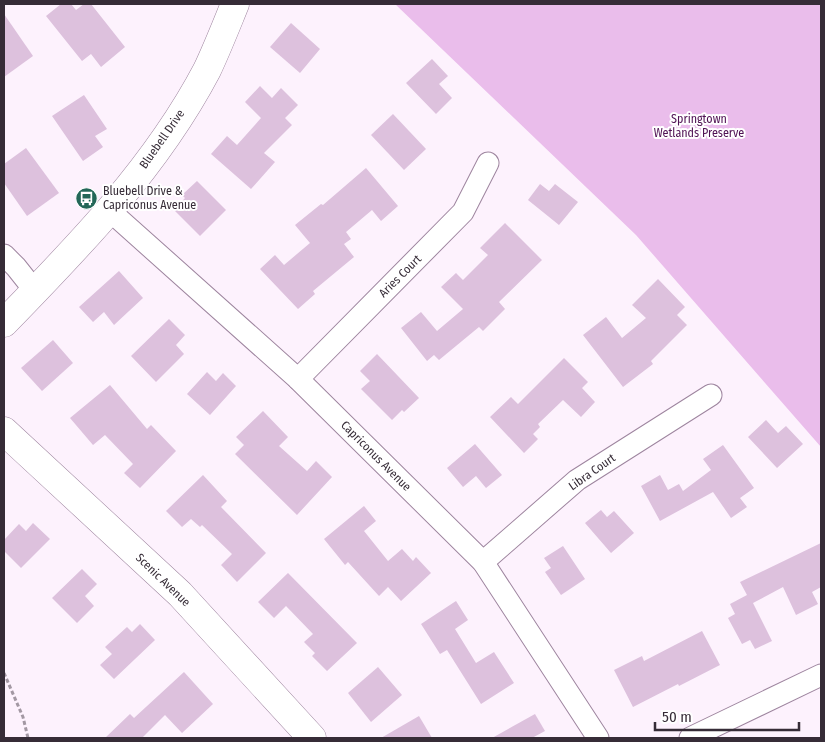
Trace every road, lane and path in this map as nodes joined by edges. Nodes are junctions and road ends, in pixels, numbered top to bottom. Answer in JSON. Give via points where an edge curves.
{"nodes":[{"id":1,"x":235,"y":4,"type":"edge"},
{"id":2,"x":488,"y":163,"type":"dead end"},
{"id":3,"x":110,"y":211,"type":"junction"},
{"id":4,"x":4,"y":255,"type":"edge"},
{"id":5,"x":35,"y":291,"type":"junction"},
{"id":6,"x":4,"y":323,"type":"edge"},
{"id":7,"x":298,"y":379,"type":"junction"},
{"id":8,"x":711,"y":395,"type":"dead end"},
{"id":9,"x":4,"y":432,"type":"edge"},
{"id":10,"x":484,"y":562,"type":"junction"},
{"id":11,"x":4,"y":673,"type":"edge"},
{"id":12,"x":821,"y":674,"type":"edge"},
{"id":13,"x":28,"y":738,"type":"edge"},
{"id":14,"x":312,"y":738,"type":"edge"},
{"id":15,"x":598,"y":738,"type":"edge"},
{"id":16,"x":690,"y":738,"type":"edge"}],
"edges":[{"from":1,"to":3,"type":"street","name":"Bluebell Drive","via":[[207,70],[171,129]]},
{"from":2,"to":7,"type":"street","name":"Aries Court","via":[[463,212]]},
{"from":3,"to":5,"type":"street","name":"Bluebell Drive"},
{"from":3,"to":7,"type":"street","name":"Capriconus Avenue"},
{"from":4,"to":5,"type":"street"},
{"from":5,"to":6,"type":"street","name":"Bluebell Drive"},
{"from":7,"to":10,"type":"street","name":"Capriconus Avenue"},
{"from":8,"to":10,"type":"street","name":"Libra Court","via":[[577,480]]},
{"from":9,"to":14,"type":"street","name":"Scenic Avenue","via":[[180,594]]},
{"from":10,"to":15,"type":"street","name":"Capriconus Avenue"},
{"from":11,"to":13,"type":"path","via":[[23,717]]},
{"from":12,"to":16,"type":"street"}]}
